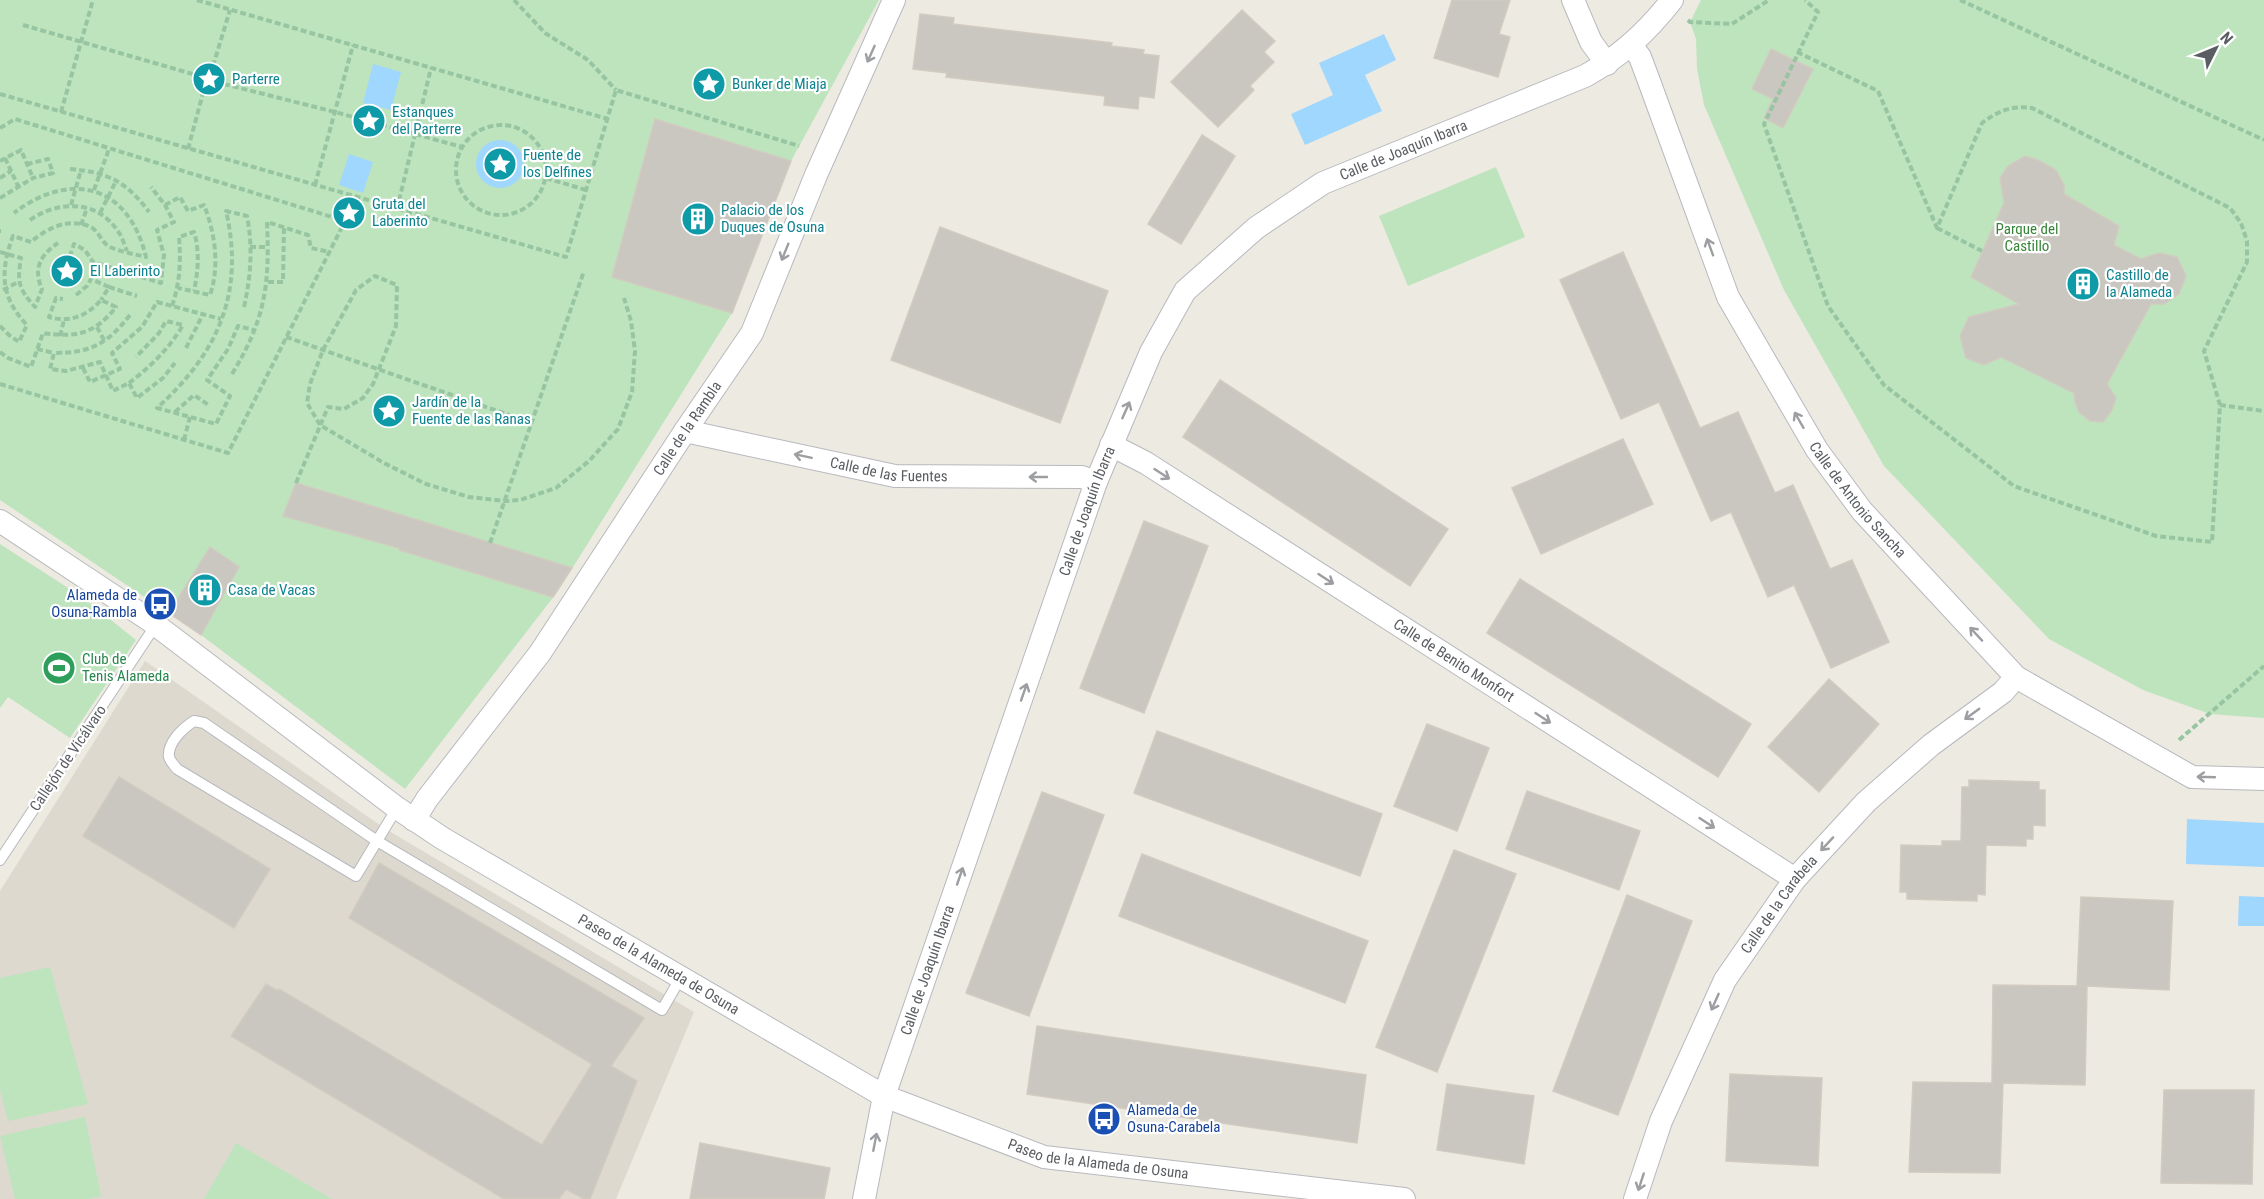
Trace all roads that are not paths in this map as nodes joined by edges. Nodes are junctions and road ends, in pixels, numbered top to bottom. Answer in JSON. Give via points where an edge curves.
{"nodes":[{"id":1,"x":894,"y":0,"type":"edge"},
{"id":2,"x":1573,"y":0,"type":"edge"},
{"id":3,"x":1677,"y":8,"type":"edge"},
{"id":4,"x":1631,"y":45,"type":"junction"},
{"id":5,"x":1607,"y":64,"type":"junction"},
{"id":6,"x":685,"y":431,"type":"junction"},
{"id":7,"x":1111,"y":445,"type":"junction"},
{"id":8,"x":1096,"y":482,"type":"junction"},
{"id":9,"x":0,"y":521,"type":"edge"},
{"id":10,"x":155,"y":626,"type":"junction"},
{"id":11,"x":2016,"y":676,"type":"junction"},
{"id":12,"x":2264,"y":779,"type":"edge"},
{"id":13,"x":405,"y":814,"type":"junction"},
{"id":14,"x":376,"y":841,"type":"junction"},
{"id":15,"x":0,"y":860,"type":"edge"},
{"id":16,"x":1795,"y":879,"type":"junction"},
{"id":17,"x":681,"y":977,"type":"junction"},
{"id":18,"x":884,"y":1096,"type":"junction"},
{"id":19,"x":864,"y":1199,"type":"edge"},
{"id":20,"x":1404,"y":1199,"type":"edge"},
{"id":21,"x":1635,"y":1199,"type":"edge"}],
"edges":[{"from":1,"to":6,"type":"street","name":"Calle de la Rambla","one_way":true,"via":[[816,175],[752,333]]},
{"from":2,"to":5,"type":"street","via":[[1591,42]]},
{"from":3,"to":4,"type":"street","name":"Calle de Joaquín Ibarra"},
{"from":4,"to":5,"type":"street","name":"Calle de Joaquín Ibarra"},
{"from":11,"to":4,"type":"street","name":"Calle de Antonio Sancha","one_way":true,"via":[[1862,512],[1817,450],[1728,297],[1640,57]]},
{"from":7,"to":5,"type":"street","name":"Calle de Joaquín Ibarra","one_way":true,"via":[[1151,352],[1185,291],[1256,228],[1323,183]]},
{"from":8,"to":6,"type":"street","name":"Calle de las Fuentes","one_way":true,"via":[[1082,477],[895,476]]},
{"from":6,"to":13,"type":"street","name":"Calle de la Rambla","via":[[540,653],[427,799]]},
{"from":7,"to":8,"type":"street","name":"Calle de Joaquín Ibarra"},
{"from":7,"to":16,"type":"street","name":"Calle de Benito Monfort","one_way":true,"via":[[1146,463]]},
{"from":18,"to":8,"type":"street","name":"Calle de Joaquín Ibarra","one_way":true},
{"from":9,"to":10,"type":"street","name":"Paseo de la Alameda de Osuna"},
{"from":10,"to":13,"type":"street","name":"Paseo de la Alameda de Osuna"},
{"from":10,"to":15,"type":"lane","name":"Callejón de Vicálvaro"},
{"from":12,"to":11,"type":"street","name":"Calle de Antonio Sancha","one_way":true,"via":[[2192,777]]},
{"from":11,"to":16,"type":"street","name":"Calle de la Carabela","one_way":true,"via":[[2003,692],[1931,745],[1866,802]]},
{"from":13,"to":14,"type":"lane"},
{"from":13,"to":17,"type":"street","name":"Paseo de la Alameda de Osuna"},
{"from":14,"to":14,"type":"lane","via":[[204,723],[194,721],[183,728],[169,750],[169,759],[177,769],[356,876]]},
{"from":14,"to":17,"type":"lane","via":[[662,1010]]},
{"from":16,"to":21,"type":"street","name":"Calle de la Carabela","one_way":true,"via":[[1725,981],[1661,1121]]},
{"from":17,"to":18,"type":"street","name":"Paseo de la Alameda de Osuna"},
{"from":19,"to":18,"type":"street","name":"Calle de Joaquín Ibarra","one_way":true},
{"from":18,"to":20,"type":"street","name":"Paseo de la Alameda de Osuna","via":[[1044,1157]]}]}
